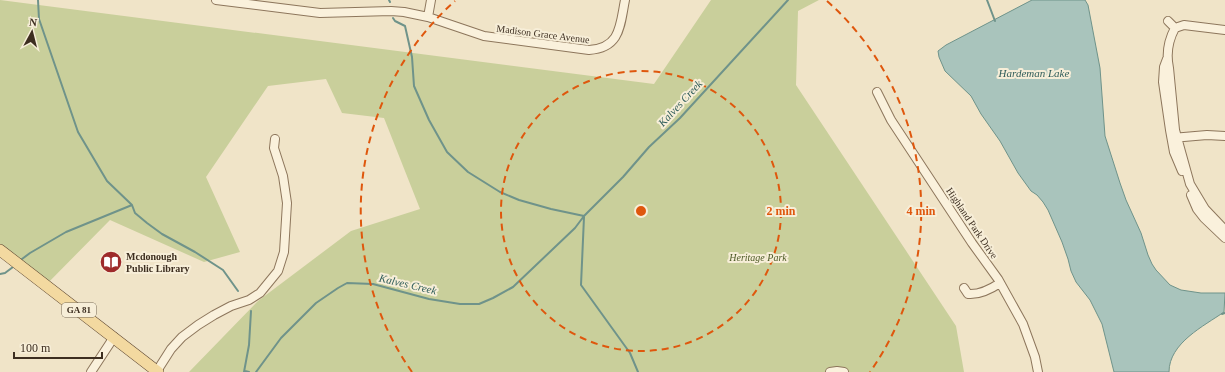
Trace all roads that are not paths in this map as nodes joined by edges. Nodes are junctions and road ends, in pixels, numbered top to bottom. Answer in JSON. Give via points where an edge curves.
{"nodes":[{"id":1,"x":216,"y":0,"type":"edge"},
{"id":2,"x":431,"y":0,"type":"edge"},
{"id":3,"x":625,"y":0,"type":"edge"},
{"id":4,"x":428,"y":17,"type":"junction"},
{"id":5,"x":1168,"y":21,"type":"dead end"},
{"id":6,"x":1175,"y":28,"type":"junction"},
{"id":7,"x":1225,"y":30,"type":"edge"},
{"id":8,"x":876,"y":92,"type":"dead end"},
{"id":9,"x":1225,"y":136,"type":"edge"},
{"id":10,"x":1174,"y":138,"type":"junction"},
{"id":11,"x":275,"y":139,"type":"dead end"},
{"id":12,"x":1225,"y":230,"type":"edge"},
{"id":13,"x":1225,"y":238,"type":"edge"},
{"id":14,"x":0,"y":250,"type":"edge"},
{"id":15,"x":1000,"y":283,"type":"junction"},
{"id":16,"x":964,"y":288,"type":"dead end"},
{"id":17,"x":114,"y":337,"type":"junction"},
{"id":18,"x":92,"y":372,"type":"edge"},
{"id":19,"x":158,"y":372,"type":"edge"},
{"id":20,"x":830,"y":372,"type":"edge"},
{"id":21,"x":844,"y":372,"type":"edge"},
{"id":22,"x":1038,"y":372,"type":"edge"}],
"edges":[{"from":1,"to":4,"type":"street","name":"Madison Grace Avenue","via":[[320,13],[391,11]]},
{"from":2,"to":4,"type":"street"},
{"from":3,"to":4,"type":"street","name":"Madison Grace Avenue","via":[[615,39],[597,50],[484,36]]},
{"from":5,"to":6,"type":"street"},
{"from":6,"to":7,"type":"street","via":[[1184,25]]},
{"from":6,"to":10,"type":"street","via":[[1169,42],[1163,74],[1170,130]]},
{"from":8,"to":15,"type":"street","name":"Highland Park Drive","via":[[891,120]]},
{"from":9,"to":10,"type":"street","via":[[1207,134]]},
{"from":10,"to":12,"type":"street","via":[[1190,184],[1204,209]]},
{"from":10,"to":13,"type":"street","via":[[1176,156],[1197,209]]},
{"from":11,"to":19,"type":"street","via":[[274,148],[283,176],[287,203],[284,252],[278,271],[260,293],[214,315],[182,337],[171,349]]},
{"from":14,"to":17,"type":"main road","number":"GA 81"},
{"from":15,"to":16,"type":"street","via":[[975,294],[968,294]]},
{"from":15,"to":22,"type":"street","name":"Highland Park Drive","via":[[1023,324]]},
{"from":17,"to":18,"type":"street"},
{"from":17,"to":19,"type":"main road","number":"GA 81"},
{"from":20,"to":21,"type":"street"}]}
